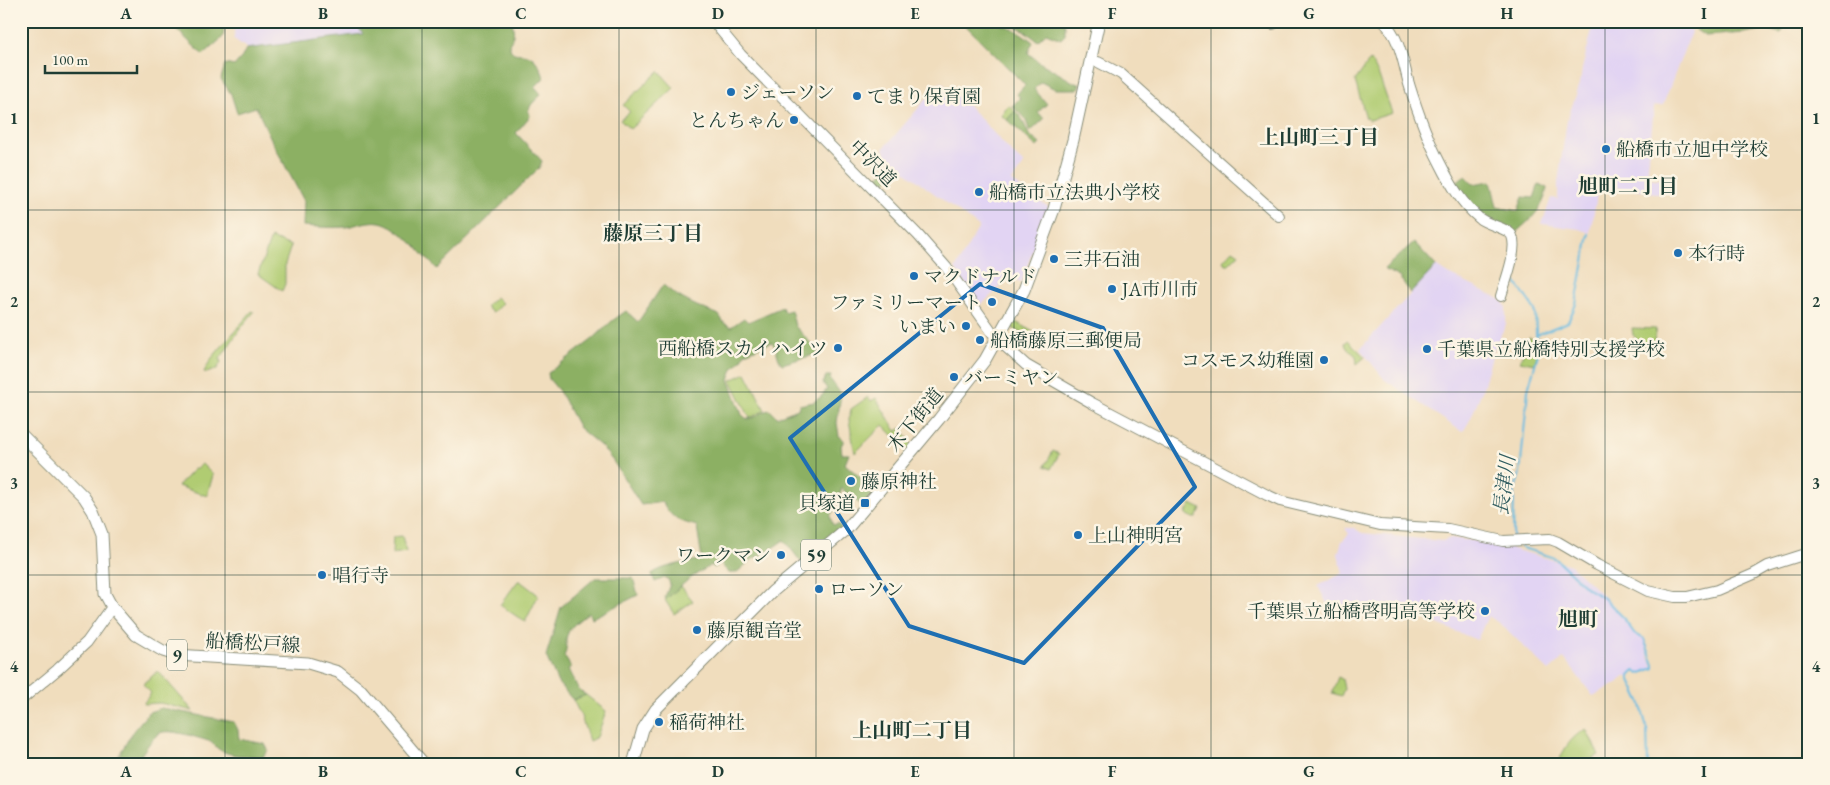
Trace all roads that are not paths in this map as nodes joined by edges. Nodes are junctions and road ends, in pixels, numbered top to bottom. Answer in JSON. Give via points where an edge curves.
{"nodes":[{"id":1,"x":713,"y":21,"type":"edge"},
{"id":2,"x":1099,"y":21,"type":"edge"},
{"id":3,"x":1263,"y":21,"type":"edge"},
{"id":4,"x":1279,"y":21,"type":"edge"},
{"id":5,"x":1383,"y":21,"type":"edge"},
{"id":6,"x":1090,"y":60,"type":"junction"},
{"id":7,"x":1279,"y":216,"type":"dead end"},
{"id":8,"x":1501,"y":296,"type":"dead end"},
{"id":9,"x":997,"y":339,"type":"junction"},
{"id":10,"x":21,"y":434,"type":"edge"},
{"id":11,"x":1809,"y":553,"type":"edge"},
{"id":12,"x":112,"y":607,"type":"junction"},
{"id":13,"x":21,"y":700,"type":"edge"},
{"id":14,"x":1487,"y":763,"type":"edge"},
{"id":15,"x":424,"y":764,"type":"edge"},
{"id":16,"x":633,"y":764,"type":"edge"},
{"id":17,"x":1492,"y":764,"type":"edge"}],
"edges":[{"from":1,"to":9,"type":"street","name":"中沢道","via":[[741,55],[918,235],[946,267]]},
{"from":2,"to":6,"type":"main road","name":"木下街道","number":"59"},
{"from":3,"to":4,"type":"street","via":[[1273,24]]},
{"from":5,"to":8,"type":"street","via":[[1396,39],[1420,114],[1456,192],[1481,220],[1508,231],[1512,236],[1514,246],[1510,268]]},
{"from":6,"to":7,"type":"street","via":[[1121,74]]},
{"from":6,"to":9,"type":"main road","name":"木下街道","number":"59","via":[[1054,209],[1030,277]]},
{"from":9,"to":11,"type":"street","name":"中沢道","via":[[1036,372],[1280,501],[1380,525],[1448,529],[1503,541],[1550,539],[1648,591],[1675,597],[1717,590],[1768,566]]},
{"from":9,"to":16,"type":"main road","name":"木下街道","number":"59","via":[[975,374],[858,517],[772,592],[656,709],[640,736]]},
{"from":10,"to":12,"type":"main road","name":"船橋松戸線","number":"9","via":[[84,496],[93,510],[102,534],[105,594]]},
{"from":12,"to":13,"type":"street","via":[[87,642]]},
{"from":12,"to":15,"type":"main road","name":"船橋松戸線","number":"9","via":[[136,635],[176,655],[308,663],[338,672],[360,690]]},
{"from":14,"to":17,"type":"street"}]}
